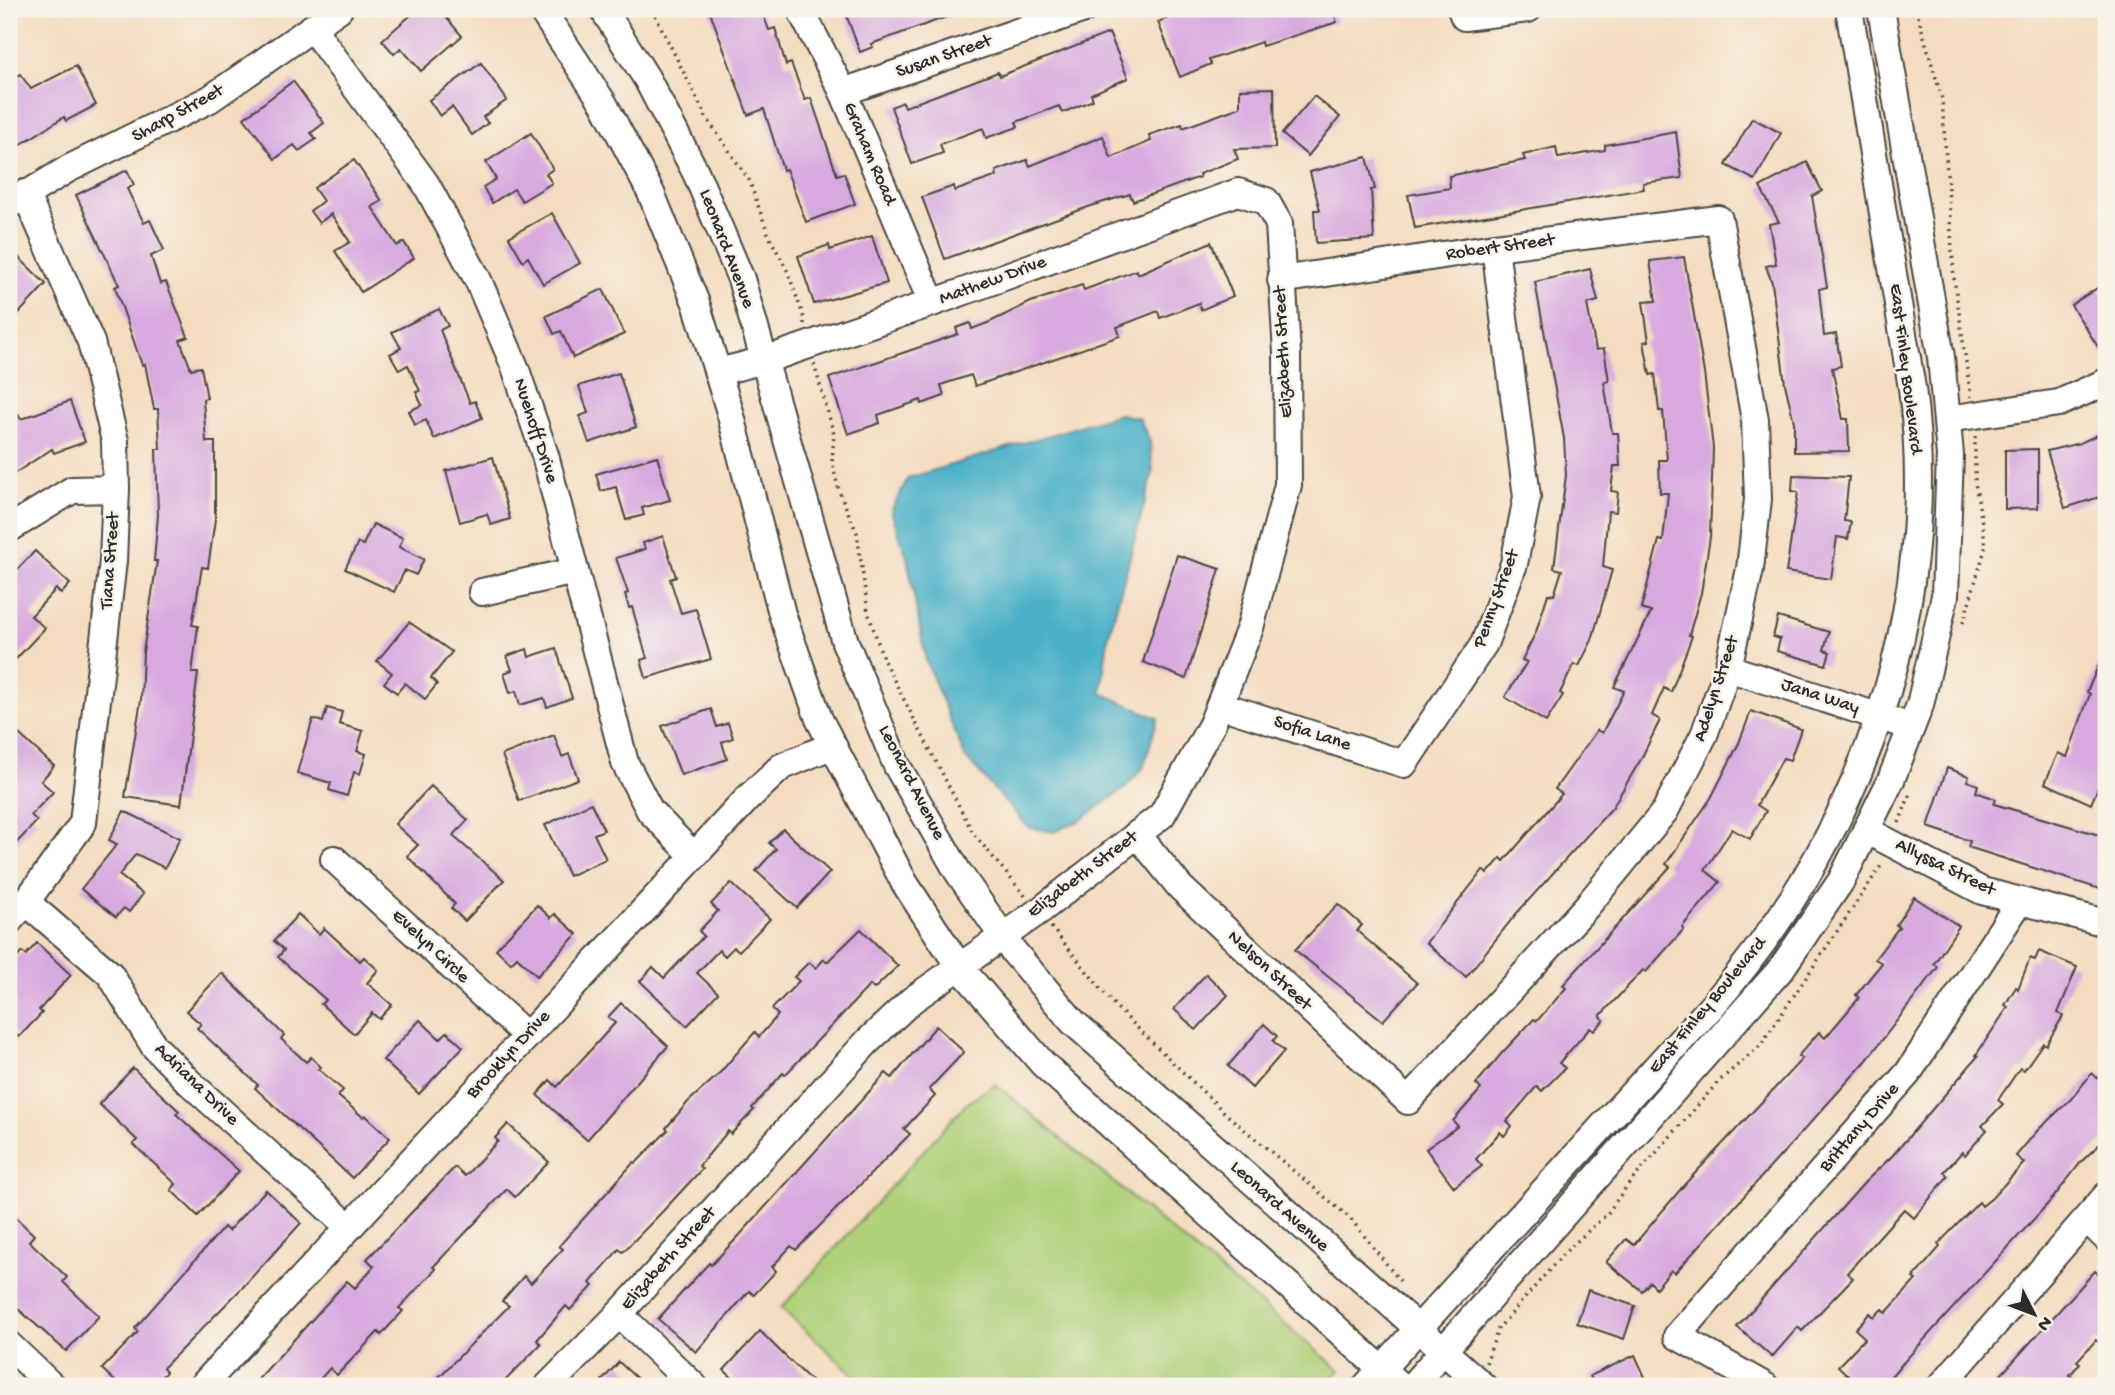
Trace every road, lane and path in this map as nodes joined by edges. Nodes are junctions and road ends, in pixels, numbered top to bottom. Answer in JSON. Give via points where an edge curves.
{"nodes":[{"id":1,"x":339,"y":9,"type":"edge"},
{"id":2,"x":541,"y":9,"type":"edge"},
{"id":3,"x":603,"y":9,"type":"edge"},
{"id":4,"x":652,"y":9,"type":"edge"},
{"id":5,"x":800,"y":9,"type":"edge"},
{"id":6,"x":1084,"y":9,"type":"edge"},
{"id":7,"x":1528,"y":9,"type":"edge"},
{"id":8,"x":1849,"y":9,"type":"edge"},
{"id":9,"x":1881,"y":9,"type":"edge"},
{"id":10,"x":1463,"y":13,"type":"edge"},
{"id":11,"x":313,"y":29,"type":"junction"},
{"id":12,"x":843,"y":92,"type":"junction"},
{"id":13,"x":17,"y":199,"type":"edge"},
{"id":14,"x":1266,"y":201,"type":"joint"},
{"id":15,"x":1719,"y":219,"type":"joint"},
{"id":16,"x":1495,"y":247,"type":"junction"},
{"id":17,"x":1281,"y":280,"type":"junction"},
{"id":18,"x":932,"y":303,"type":"junction"},
{"id":19,"x":808,"y":345,"type":"junction"},
{"id":20,"x":765,"y":360,"type":"junction"},
{"id":21,"x":718,"y":372,"type":"junction"},
{"id":22,"x":2106,"y":382,"type":"edge"},
{"id":23,"x":1947,"y":419,"type":"junction"},
{"id":24,"x":116,"y":489,"type":"junction"},
{"id":25,"x":9,"y":529,"type":"edge"},
{"id":26,"x":575,"y":571,"type":"junction"},
{"id":27,"x":482,"y":592,"type":"dead end"},
{"id":28,"x":1728,"y":668,"type":"junction"},
{"id":29,"x":1220,"y":705,"type":"junction"},
{"id":30,"x":1881,"y":717,"type":"junction"},
{"id":31,"x":1911,"y":727,"type":"junction"},
{"id":32,"x":832,"y":745,"type":"junction"},
{"id":33,"x":1404,"y":764,"type":"joint"},
{"id":34,"x":1866,"y":830,"type":"junction"},
{"id":35,"x":1137,"y":834,"type":"junction"},
{"id":36,"x":694,"y":856,"type":"junction"},
{"id":37,"x":334,"y":859,"type":"dead end"},
{"id":38,"x":2020,"y":901,"type":"junction"},
{"id":39,"x":17,"y":911,"type":"edge"},
{"id":40,"x":1038,"y":911,"type":"junction"},
{"id":41,"x":2106,"y":923,"type":"edge"},
{"id":42,"x":1001,"y":935,"type":"junction"},
{"id":43,"x":958,"y":965,"type":"junction"},
{"id":44,"x":527,"y":1036,"type":"junction"},
{"id":45,"x":1408,"y":1101,"type":"joint"},
{"id":46,"x":2106,"y":1196,"type":"edge"},
{"id":47,"x":2087,"y":1219,"type":"junction"},
{"id":48,"x":349,"y":1227,"type":"junction"},
{"id":49,"x":2106,"y":1238,"type":"edge"},
{"id":50,"x":1403,"y":1283,"type":"dead end"},
{"id":51,"x":619,"y":1314,"type":"junction"},
{"id":52,"x":1417,"y":1330,"type":"junction"},
{"id":53,"x":1450,"y":1343,"type":"junction"},
{"id":54,"x":9,"y":1345,"type":"edge"},
{"id":55,"x":1485,"y":1374,"type":"edge"},
{"id":56,"x":1382,"y":1381,"type":"edge"},
{"id":57,"x":52,"y":1386,"type":"edge"},
{"id":58,"x":202,"y":1386,"type":"edge"},
{"id":59,"x":548,"y":1386,"type":"edge"},
{"id":60,"x":694,"y":1386,"type":"edge"},
{"id":61,"x":1412,"y":1386,"type":"edge"},
{"id":62,"x":1765,"y":1386,"type":"edge"},
{"id":63,"x":1941,"y":1386,"type":"edge"}],
"edges":[{"from":1,"to":11,"type":"street","name":"Sharp Street"},
{"from":2,"to":21,"type":"street","via":[[604,104],[651,193],[696,303]]},
{"from":3,"to":20,"type":"street","name":"Leonard Avenue","via":[[647,79],[696,173],[741,279]]},
{"from":4,"to":19,"type":"path","via":[[706,117],[749,180],[788,272]]},
{"from":5,"to":12,"type":"street","name":"Graham Road"},
{"from":6,"to":12,"type":"street","name":"Susan Street"},
{"from":7,"to":10,"type":"street"},
{"from":8,"to":30,"type":"street","name":"East Finley Boulevard","via":[[1912,388],[1917,449],[1913,564],[1898,656]]},
{"from":9,"to":23,"type":"street","name":"East Finley Boulevard","via":[[1941,356]]},
{"from":11,"to":13,"type":"street","name":"Sharp Street","via":[[210,99]]},
{"from":11,"to":26,"type":"street","name":"Nuehoff Drive","via":[[426,184],[478,280],[545,454]]},
{"from":12,"to":18,"type":"street","name":"Graham Road"},
{"from":13,"to":24,"type":"street","name":"Tiana Street","via":[[92,342],[115,440]]},
{"from":14,"to":17,"type":"street","name":"Elizabeth Street","via":[[1279,224]]},
{"from":14,"to":18,"type":"street","name":"Mathew Drive","via":[[1238,192]]},
{"from":15,"to":16,"type":"street","name":"Robert Street"},
{"from":15,"to":28,"type":"street","name":"Adelyn Street","via":[[1755,420],[1758,499],[1750,569]]},
{"from":16,"to":17,"type":"street","name":"Robert Street"},
{"from":16,"to":33,"type":"street","name":"Penny Street","via":[[1527,497],[1514,564],[1484,644]]},
{"from":17,"to":29,"type":"street","name":"Elizabeth Street","via":[[1287,353],[1288,485],[1250,628]]},
{"from":18,"to":19,"type":"street","name":"Mathew Drive"},
{"from":19,"to":20,"type":"street","name":"Mathew Drive"},
{"from":19,"to":40,"type":"path","via":[[834,434],[832,462],[857,533],[868,612],[884,661],[973,833]]},
{"from":20,"to":21,"type":"street","name":"Mathew Drive"},
{"from":20,"to":42,"type":"street","name":"Leonard Avenue","via":[[845,642],[898,766],[958,872]]},
{"from":21,"to":32,"type":"street","via":[[782,614]]},
{"from":22,"to":23,"type":"street","via":[[2059,403]]},
{"from":23,"to":31,"type":"street","name":"East Finley Boulevard","via":[[1945,596]]},
{"from":24,"to":25,"type":"street","via":[[72,490]]},
{"from":24,"to":39,"type":"street","name":"Tiana Street","via":[[113,561],[83,823]]},
{"from":26,"to":27,"type":"street"},
{"from":26,"to":36,"type":"street","name":"Nuehoff Drive","via":[[625,762],[650,811]]},
{"from":28,"to":30,"type":"street","name":"Jana Way"},
{"from":28,"to":45,"type":"street","name":"Adelyn Street","via":[[1704,735],[1665,811],[1587,906]]},
{"from":29,"to":33,"type":"street","name":"Sofia Lane"},
{"from":29,"to":35,"type":"street","name":"Elizabeth Street","via":[[1162,815]]},
{"from":30,"to":31,"type":"street","name":"Jana Way"},
{"from":30,"to":52,"type":"street","name":"East Finley Boulevard","via":[[1817,859],[1756,952]]},
{"from":31,"to":34,"type":"street","name":"East Finley Boulevard"},
{"from":32,"to":36,"type":"street","name":"Brooklyn Drive","via":[[781,767]]},
{"from":32,"to":43,"type":"street","via":[[904,882]]},
{"from":34,"to":38,"type":"street","name":"Allyssa Street","via":[[1982,891]]},
{"from":34,"to":53,"type":"street","name":"East Finley Boulevard","via":[[1841,881],[1781,969]]},
{"from":35,"to":40,"type":"street","name":"Elizabeth Street"},
{"from":35,"to":45,"type":"street","name":"Nelson Street","via":[[1180,887]]},
{"from":36,"to":44,"type":"street","name":"Brooklyn Drive"},
{"from":37,"to":44,"type":"street","name":"Evelyn Circle"},
{"from":38,"to":41,"type":"street","name":"Allyssa Street"},
{"from":38,"to":62,"type":"street","name":"Brittany Drive","via":[[1908,1073],[1676,1336]]},
{"from":39,"to":48,"type":"street","name":"Adriana Drive","via":[[110,974],[154,1046]]},
{"from":40,"to":42,"type":"street","name":"Elizabeth Street"},
{"from":40,"to":50,"type":"path","via":[[1115,1006],[1227,1115],[1350,1218]]},
{"from":42,"to":43,"type":"street","name":"Elizabeth Street"},
{"from":42,"to":52,"type":"street","name":"Leonard Avenue","via":[[1073,1022]]},
{"from":43,"to":51,"type":"street","name":"Elizabeth Street","via":[[867,1042]]},
{"from":43,"to":56,"type":"street","via":[[1043,1064]]},
{"from":44,"to":48,"type":"street","name":"Brooklyn Drive"},
{"from":46,"to":47,"type":"street"},
{"from":47,"to":49,"type":"street"},
{"from":47,"to":63,"type":"street"},
{"from":48,"to":58,"type":"street","name":"Brooklyn Drive"},
{"from":51,"to":59,"type":"street","name":"Elizabeth Street"},
{"from":51,"to":60,"type":"street"},
{"from":52,"to":53,"type":"street","name":"Leonard Avenue"},
{"from":52,"to":56,"type":"street","name":"East Finley Boulevard"},
{"from":53,"to":55,"type":"street","name":"Leonard Avenue"},
{"from":53,"to":55,"type":"path"},
{"from":53,"to":61,"type":"street","name":"East Finley Boulevard"},
{"from":54,"to":57,"type":"street"}]}
